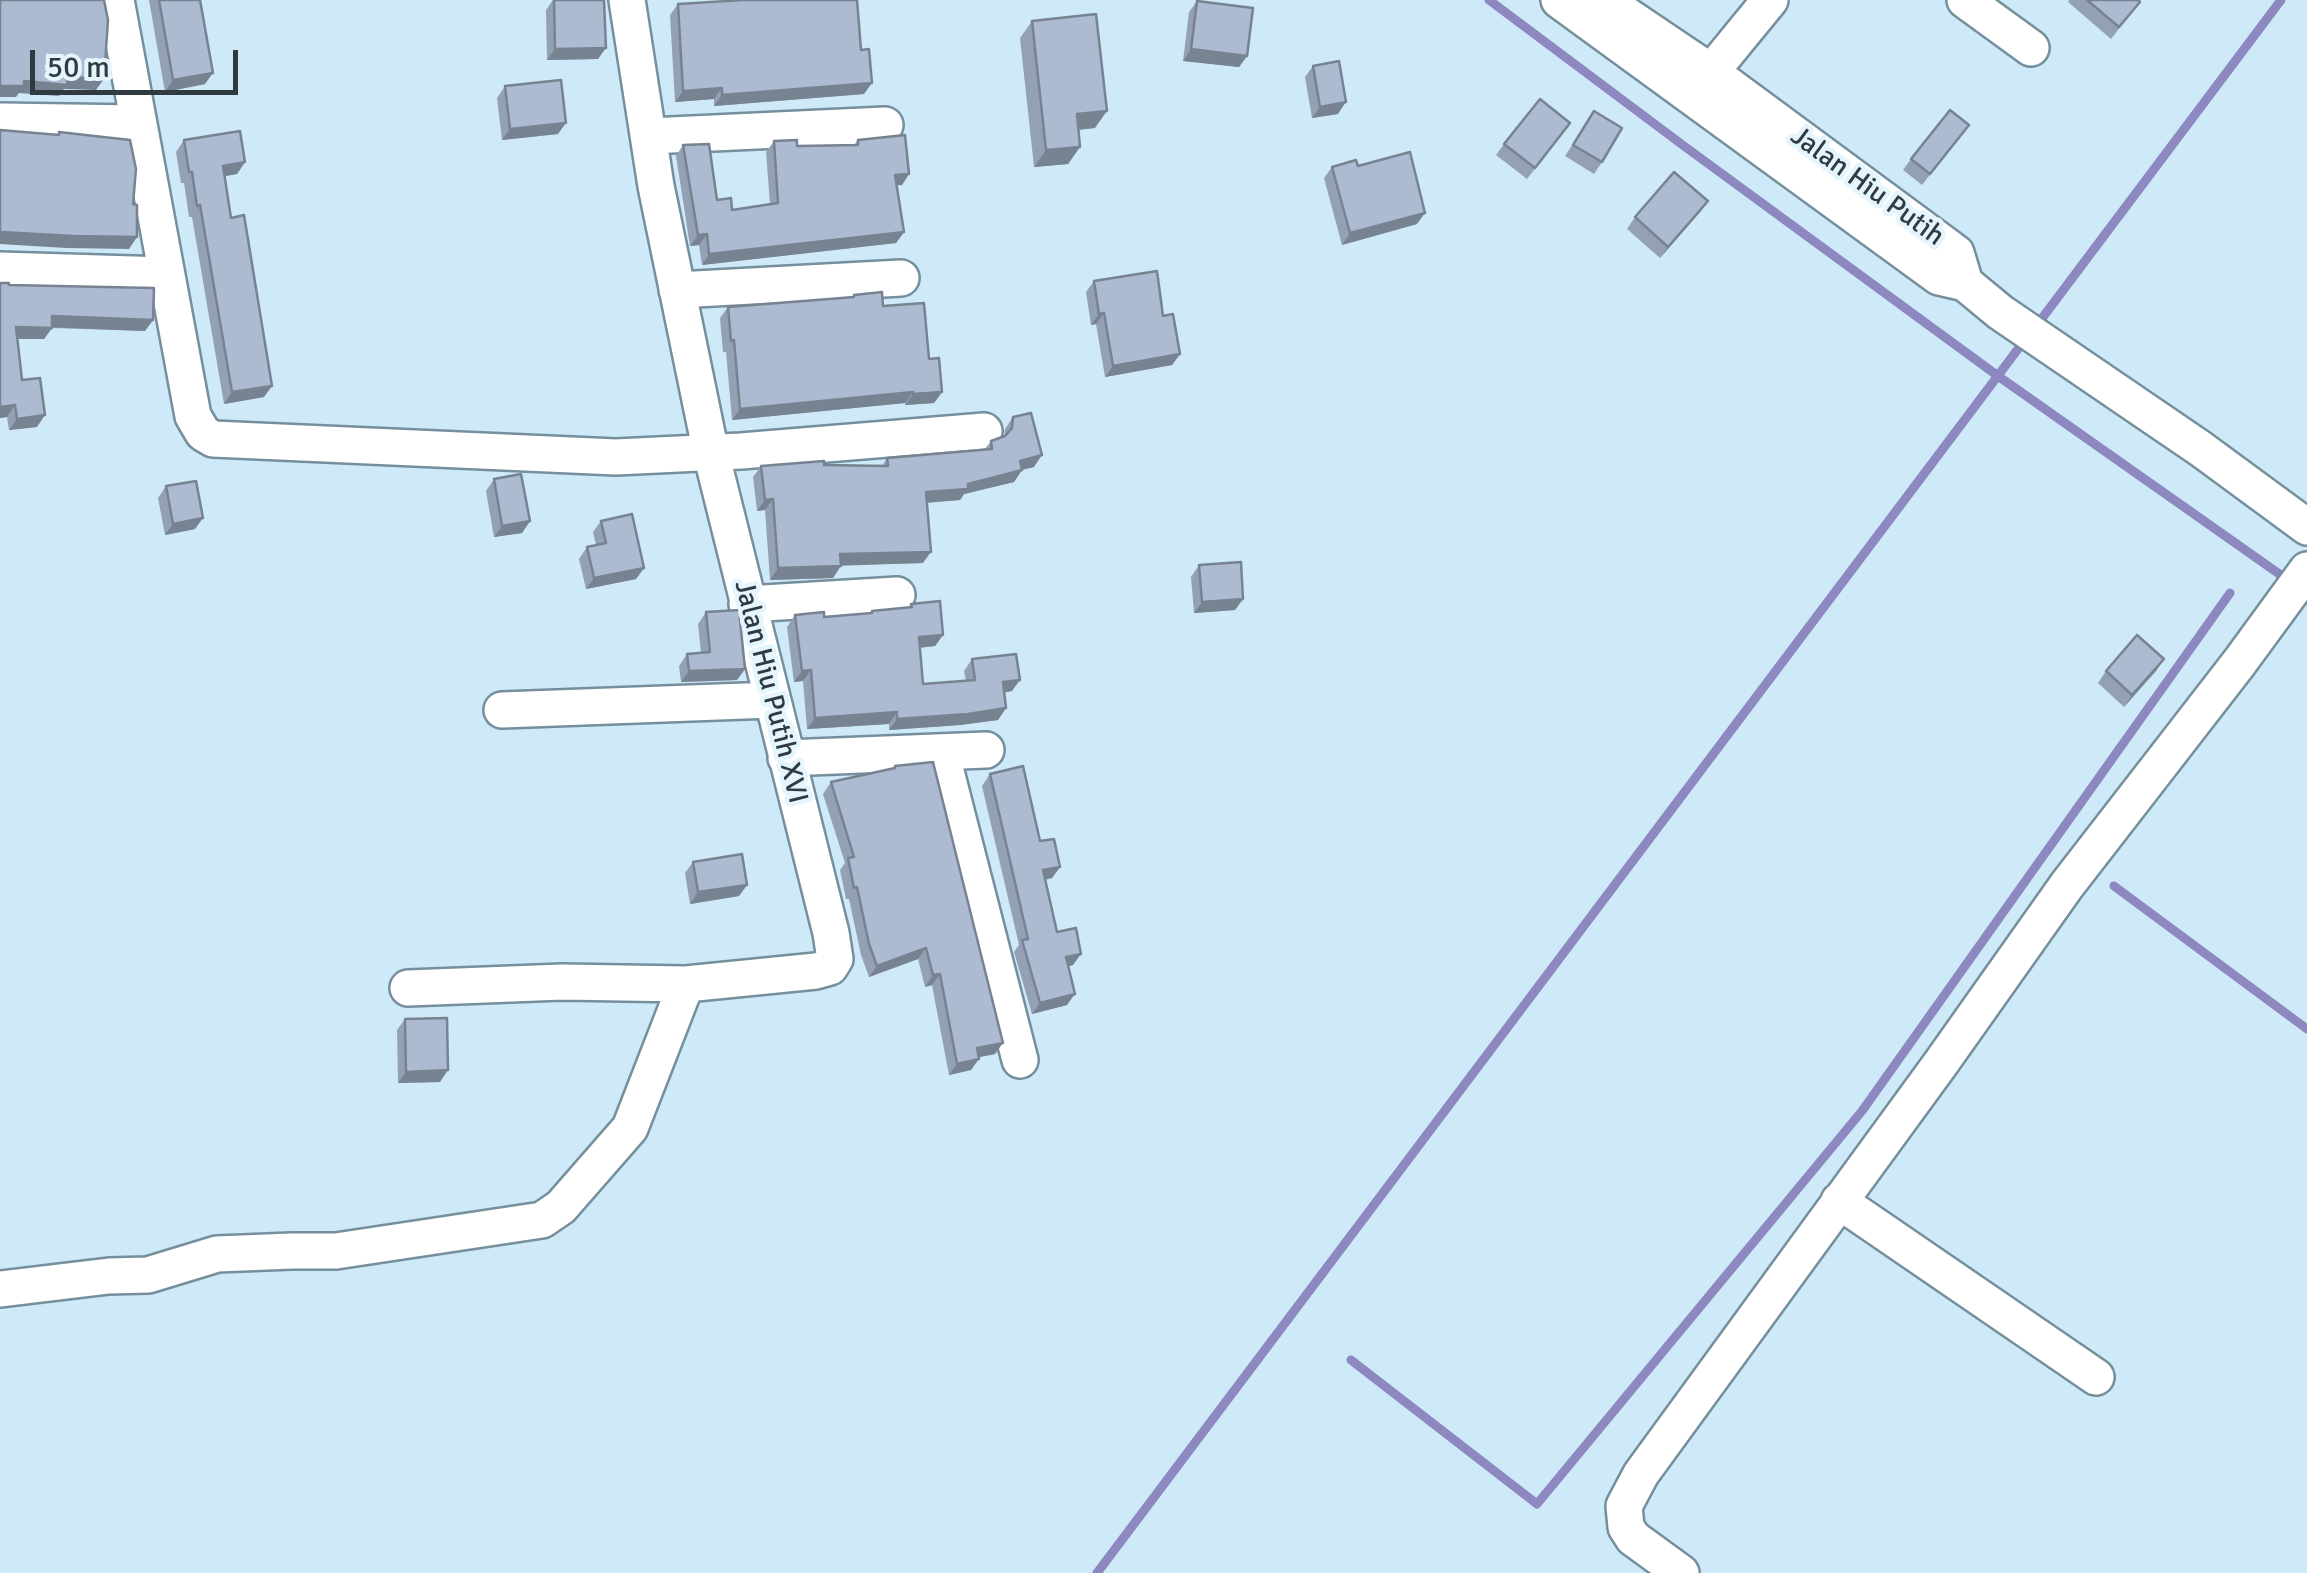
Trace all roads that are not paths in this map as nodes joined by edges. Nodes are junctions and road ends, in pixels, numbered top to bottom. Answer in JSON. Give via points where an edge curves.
{"nodes":[{"id":1,"x":116,"y":0,"type":"edge"},
{"id":2,"x":627,"y":0,"type":"edge"},
{"id":3,"x":1558,"y":0,"type":"edge"},
{"id":4,"x":1604,"y":0,"type":"edge"},
{"id":5,"x":1770,"y":0,"type":"edge"},
{"id":6,"x":1965,"y":0,"type":"edge"},
{"id":7,"x":2031,"y":48,"type":"dead end"},
{"id":8,"x":1711,"y":72,"type":"junction"},
{"id":9,"x":0,"y":121,"type":"edge"},
{"id":10,"x":138,"y":122,"type":"junction"},
{"id":11,"x":885,"y":125,"type":"dead end"},
{"id":12,"x":648,"y":136,"type":"junction"},
{"id":13,"x":0,"y":270,"type":"edge"},
{"id":14,"x":166,"y":275,"type":"junction"},
{"id":15,"x":900,"y":278,"type":"dead end"},
{"id":16,"x":1965,"y":283,"type":"junction"},
{"id":17,"x":677,"y":290,"type":"junction"},
{"id":18,"x":984,"y":431,"type":"dead end"},
{"id":19,"x":711,"y":453,"type":"junction"},
{"id":20,"x":2307,"y":527,"type":"edge"},
{"id":21,"x":2307,"y":570,"type":"edge"},
{"id":22,"x":897,"y":595,"type":"dead end"},
{"id":23,"x":747,"y":604,"type":"junction"},
{"id":24,"x":772,"y":700,"type":"junction"},
{"id":25,"x":502,"y":710,"type":"dead end"},
{"id":26,"x":986,"y":750,"type":"dead end"},
{"id":27,"x":941,"y":752,"type":"junction"},
{"id":28,"x":786,"y":758,"type":"junction"},
{"id":29,"x":686,"y":984,"type":"junction"},
{"id":30,"x":408,"y":988,"type":"dead end"},
{"id":31,"x":1020,"y":1060,"type":"dead end"},
{"id":32,"x":1840,"y":1201,"type":"junction"},
{"id":33,"x":1,"y":1290,"type":"edge"},
{"id":34,"x":2096,"y":1377,"type":"dead end"},
{"id":35,"x":1681,"y":1573,"type":"edge"}],
"edges":[{"from":1,"to":10,"type":"street"},
{"from":2,"to":12,"type":"street","name":"Jalan Hiu Putih XVI"},
{"from":3,"to":16,"type":"street","via":[[1939,277]]},
{"from":4,"to":8,"type":"street","name":"Jalan Hiu Putih"},
{"from":5,"to":8,"type":"street"},
{"from":6,"to":7,"type":"street"},
{"from":8,"to":16,"type":"street","name":"Jalan Hiu Putih","via":[[1956,253]]},
{"from":9,"to":10,"type":"street"},
{"from":10,"to":14,"type":"street"},
{"from":11,"to":12,"type":"street"},
{"from":12,"to":17,"type":"street","name":"Jalan Hiu Putih XVI"},
{"from":13,"to":14,"type":"street"},
{"from":14,"to":19,"type":"street","via":[[193,416],[212,439],[616,456]]},
{"from":15,"to":17,"type":"street"},
{"from":16,"to":20,"type":"street","name":"Jalan Hiu Putih"},
{"from":17,"to":19,"type":"street","name":"Jalan Hiu Putih XVI"},
{"from":18,"to":19,"type":"street"},
{"from":19,"to":23,"type":"street","name":"Jalan Hiu Putih XVI"},
{"from":21,"to":32,"type":"street"},
{"from":22,"to":23,"type":"street"},
{"from":23,"to":24,"type":"street","name":"Jalan Hiu Putih XVI"},
{"from":24,"to":25,"type":"street"},
{"from":24,"to":28,"type":"street","name":"Jalan Hiu Putih XVI"},
{"from":26,"to":27,"type":"street"},
{"from":27,"to":28,"type":"street"},
{"from":27,"to":31,"type":"street"},
{"from":28,"to":29,"type":"street","name":"Jalan Hiu Putih XVI","via":[[834,959],[816,971]]},
{"from":29,"to":30,"type":"street","name":"Jalan Hiu Putih XVI"},
{"from":29,"to":33,"type":"street","via":[[630,1128],[542,1220],[336,1252],[217,1254],[148,1275]]},
{"from":32,"to":34,"type":"street"},
{"from":32,"to":35,"type":"street","via":[[1640,1474],[1624,1506],[1632,1538]]}]}
